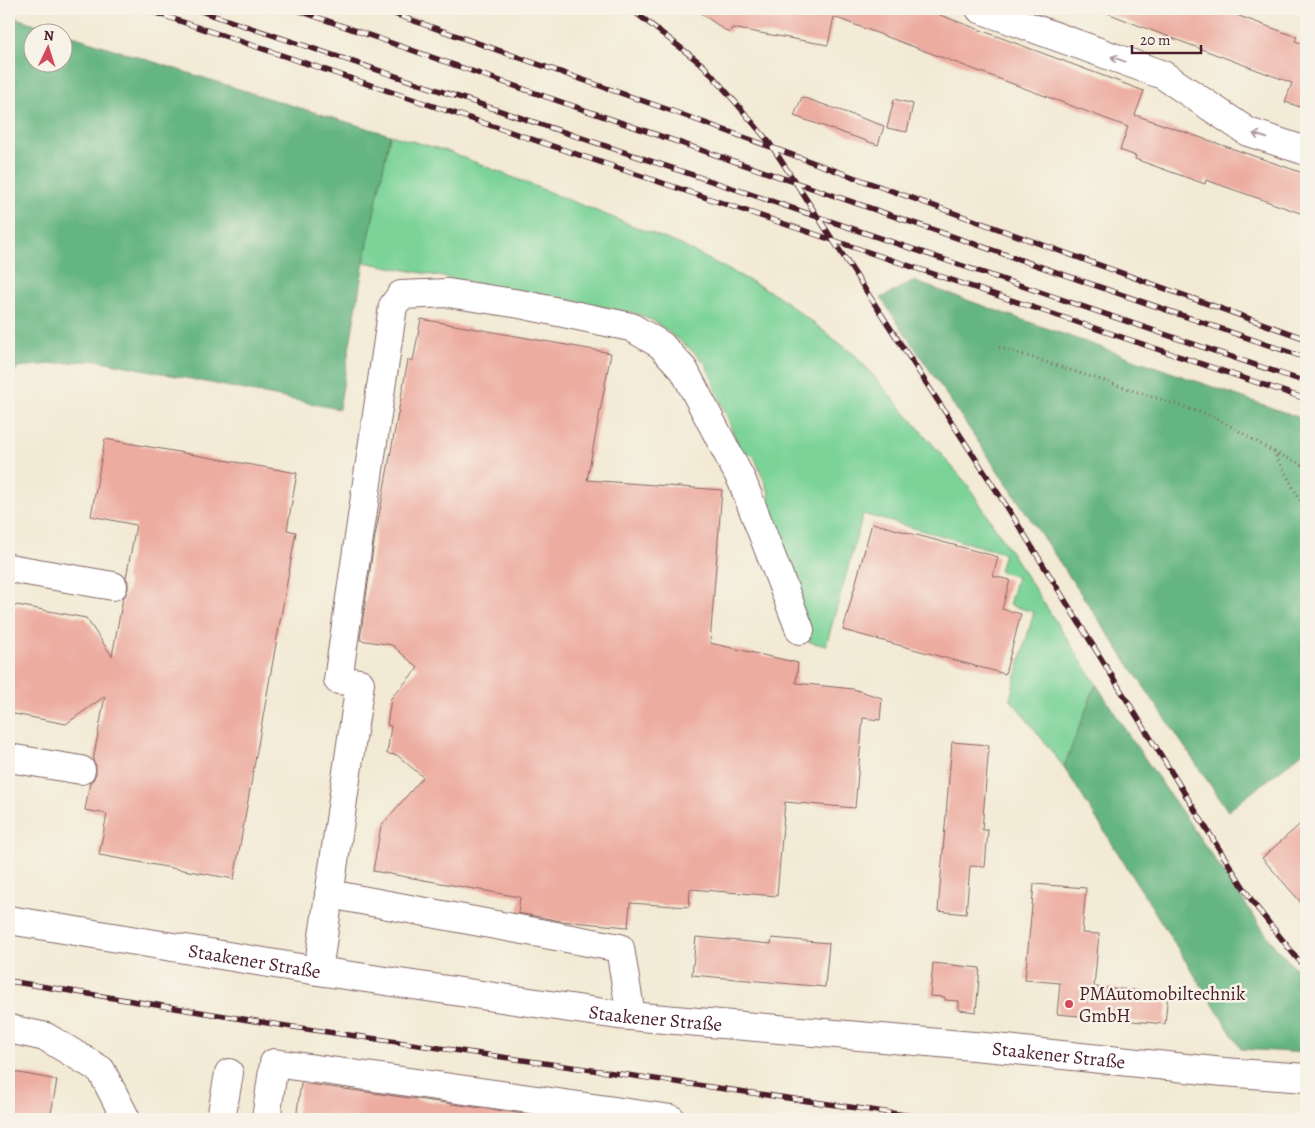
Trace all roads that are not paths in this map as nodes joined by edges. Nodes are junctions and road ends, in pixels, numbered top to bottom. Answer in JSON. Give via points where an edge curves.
{"nodes":[{"id":1,"x":980,"y":9,"type":"edge"},
{"id":2,"x":1306,"y":151,"type":"edge"},
{"id":3,"x":9,"y":568,"type":"edge"},
{"id":4,"x":113,"y":586,"type":"dead end"},
{"id":5,"x":800,"y":630,"type":"dead end"},
{"id":6,"x":9,"y":758,"type":"edge"},
{"id":7,"x":81,"y":770,"type":"dead end"},
{"id":8,"x":329,"y":894,"type":"junction"},
{"id":9,"x":9,"y":920,"type":"edge"},
{"id":10,"x":318,"y":972,"type":"junction"},
{"id":11,"x":630,"y":1016,"type":"junction"},
{"id":12,"x":9,"y":1029,"type":"edge"},
{"id":13,"x":229,"y":1073,"type":"dead end"},
{"id":14,"x":1306,"y":1078,"type":"edge"},
{"id":15,"x":126,"y":1119,"type":"edge"},
{"id":16,"x":221,"y":1119,"type":"edge"},
{"id":17,"x":266,"y":1119,"type":"edge"},
{"id":18,"x":671,"y":1119,"type":"edge"}],
"edges":[{"from":2,"to":1,"type":"street","one_way":true,"via":[[1248,132],[1163,75]]},
{"from":3,"to":4,"type":"street"},
{"from":5,"to":8,"type":"street","via":[[742,481],[684,370],[661,345],[631,328],[520,304],[448,293],[400,295],[393,306],[338,680],[360,683]]},
{"from":6,"to":7,"type":"street"},
{"from":8,"to":10,"type":"street"},
{"from":8,"to":11,"type":"street","via":[[620,948]]},
{"from":9,"to":10,"type":"street","name":"Staakener Straße"},
{"from":10,"to":11,"type":"street","name":"Staakener Straße"},
{"from":11,"to":14,"type":"street","name":"Staakener Straße"},
{"from":12,"to":15,"type":"street","via":[[46,1037],[102,1070]]},
{"from":13,"to":16,"type":"street"},
{"from":17,"to":18,"type":"street","via":[[274,1063]]}]}
